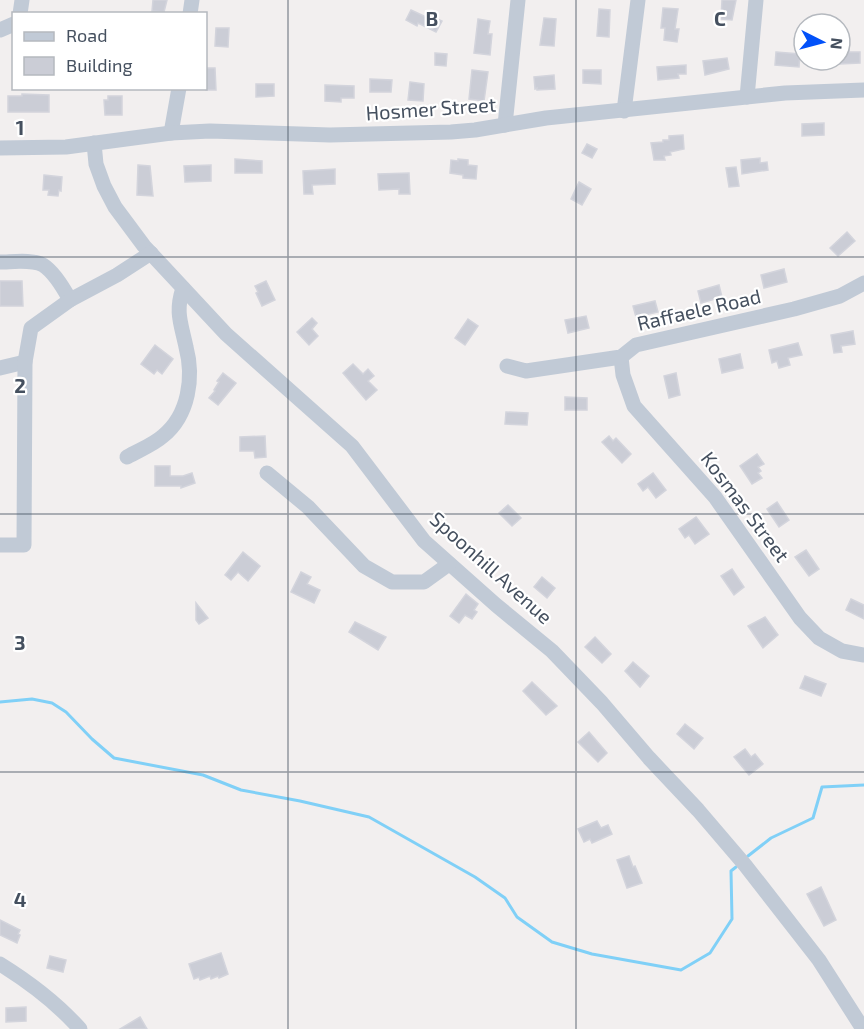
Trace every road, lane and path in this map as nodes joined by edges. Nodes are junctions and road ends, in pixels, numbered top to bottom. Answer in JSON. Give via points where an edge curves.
{"nodes":[{"id":1,"x":518,"y":0,"type":"edge"},
{"id":2,"x":638,"y":0,"type":"edge"},
{"id":3,"x":756,"y":0,"type":"edge"},
{"id":4,"x":179,"y":90,"type":"edge"},
{"id":5,"x":864,"y":90,"type":"edge"},
{"id":6,"x":747,"y":97,"type":"junction"},
{"id":7,"x":624,"y":111,"type":"junction"},
{"id":8,"x":505,"y":125,"type":"junction"},
{"id":9,"x":171,"y":133,"type":"junction"},
{"id":10,"x":94,"y":143,"type":"junction"},
{"id":11,"x":0,"y":148,"type":"edge"},
{"id":12,"x":151,"y":253,"type":"junction"},
{"id":13,"x":0,"y":262,"type":"edge"},
{"id":14,"x":864,"y":283,"type":"edge"},
{"id":15,"x":183,"y":288,"type":"junction"},
{"id":16,"x":70,"y":300,"type":"junction"},
{"id":17,"x":621,"y":357,"type":"junction"},
{"id":18,"x":25,"y":362,"type":"junction"},
{"id":19,"x":507,"y":366,"type":"dead end"},
{"id":20,"x":0,"y":368,"type":"edge"},
{"id":21,"x":127,"y":457,"type":"dead end"},
{"id":22,"x":267,"y":473,"type":"dead end"},
{"id":23,"x":0,"y":545,"type":"edge"},
{"id":24,"x":449,"y":564,"type":"junction"},
{"id":25,"x":864,"y":655,"type":"edge"},
{"id":26,"x":0,"y":964,"type":"edge"},
{"id":27,"x":80,"y":1029,"type":"edge"},
{"id":28,"x":863,"y":1029,"type":"edge"}],
"edges":[{"from":1,"to":8,"type":"street"},
{"from":2,"to":7,"type":"street"},
{"from":3,"to":6,"type":"street"},
{"from":4,"to":9,"type":"street"},
{"from":5,"to":6,"type":"street","name":"Hosmer Street"},
{"from":6,"to":7,"type":"street","name":"Hosmer Street"},
{"from":7,"to":8,"type":"street","name":"Hosmer Street"},
{"from":8,"to":9,"type":"street","name":"Hosmer Street","via":[[379,135]]},
{"from":9,"to":10,"type":"street","name":"Hosmer Street"},
{"from":10,"to":11,"type":"street","name":"Hosmer Street","via":[[41,149]]},
{"from":10,"to":12,"type":"street","name":"Spoonhill Avenue","via":[[104,186],[129,227]]},
{"from":12,"to":15,"type":"street","name":"Spoonhill Avenue"},
{"from":12,"to":16,"type":"street"},
{"from":13,"to":16,"type":"street","via":[[43,265]]},
{"from":14,"to":17,"type":"street","name":"Raffaele Road","via":[[840,296],[794,309],[636,345]]},
{"from":15,"to":21,"type":"street","via":[[178,317],[189,358],[188,393],[164,436]]},
{"from":15,"to":24,"type":"street","name":"Spoonhill Avenue","via":[[255,362],[352,446],[424,542]]},
{"from":16,"to":18,"type":"street","via":[[31,328]]},
{"from":17,"to":19,"type":"street","name":"Raffaele Road","via":[[526,371]]},
{"from":17,"to":25,"type":"street","name":"Kosmas Street","via":[[634,406],[715,497],[800,618],[834,647]]},
{"from":18,"to":20,"type":"street"},
{"from":18,"to":23,"type":"street","via":[[24,545]]},
{"from":22,"to":24,"type":"street","via":[[308,507],[364,566],[392,582],[424,582]]},
{"from":24,"to":28,"type":"street","name":"Spoonhill Avenue","via":[[563,662],[704,816],[804,941]]},
{"from":26,"to":27,"type":"street","via":[[63,1011]]}]}
